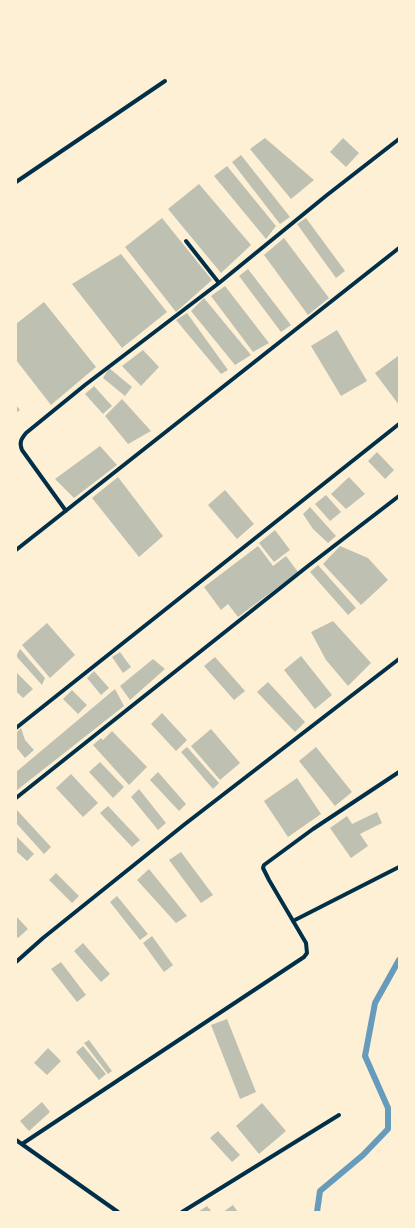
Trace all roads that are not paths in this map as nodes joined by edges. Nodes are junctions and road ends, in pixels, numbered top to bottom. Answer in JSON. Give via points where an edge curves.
{"nodes":[{"id":1,"x":165,"y":81,"type":"dead end"},
{"id":2,"x":399,"y":139,"type":"edge"},
{"id":3,"x":16,"y":182,"type":"edge"},
{"id":4,"x":186,"y":241,"type":"dead end"},
{"id":5,"x":399,"y":248,"type":"edge"},
{"id":6,"x":219,"y":283,"type":"junction"},
{"id":7,"x":399,"y":424,"type":"edge"},
{"id":8,"x":399,"y":496,"type":"edge"},
{"id":9,"x":66,"y":511,"type":"junction"},
{"id":10,"x":16,"y":550,"type":"edge"},
{"id":11,"x":399,"y":659,"type":"edge"},
{"id":12,"x":16,"y":728,"type":"edge"},
{"id":13,"x":399,"y":772,"type":"edge"},
{"id":14,"x":16,"y":798,"type":"edge"},
{"id":15,"x":399,"y":867,"type":"edge"},
{"id":16,"x":293,"y":920,"type":"junction"},
{"id":17,"x":16,"y":962,"type":"edge"},
{"id":18,"x":339,"y":1115,"type":"dead end"},
{"id":19,"x":16,"y":1140,"type":"edge"},
{"id":20,"x":22,"y":1144,"type":"junction"},
{"id":21,"x":118,"y":1212,"type":"edge"},
{"id":22,"x":182,"y":1212,"type":"edge"}],
"edges":[{"from":1,"to":3,"type":"street"},
{"from":2,"to":6,"type":"street"},
{"from":4,"to":6,"type":"street"},
{"from":5,"to":9,"type":"street"},
{"from":6,"to":9,"type":"street","via":[[85,385],[21,439],[22,450]]},
{"from":7,"to":12,"type":"street"},
{"from":8,"to":14,"type":"street"},
{"from":9,"to":10,"type":"street"},
{"from":11,"to":17,"type":"street","via":[[186,824]]},
{"from":13,"to":16,"type":"street","via":[[312,829],[264,865],[268,880]]},
{"from":15,"to":16,"type":"street"},
{"from":16,"to":20,"type":"street","via":[[306,943],[307,953],[304,957]]},
{"from":18,"to":22,"type":"street"},
{"from":19,"to":20,"type":"street"},
{"from":20,"to":21,"type":"street"}]}
